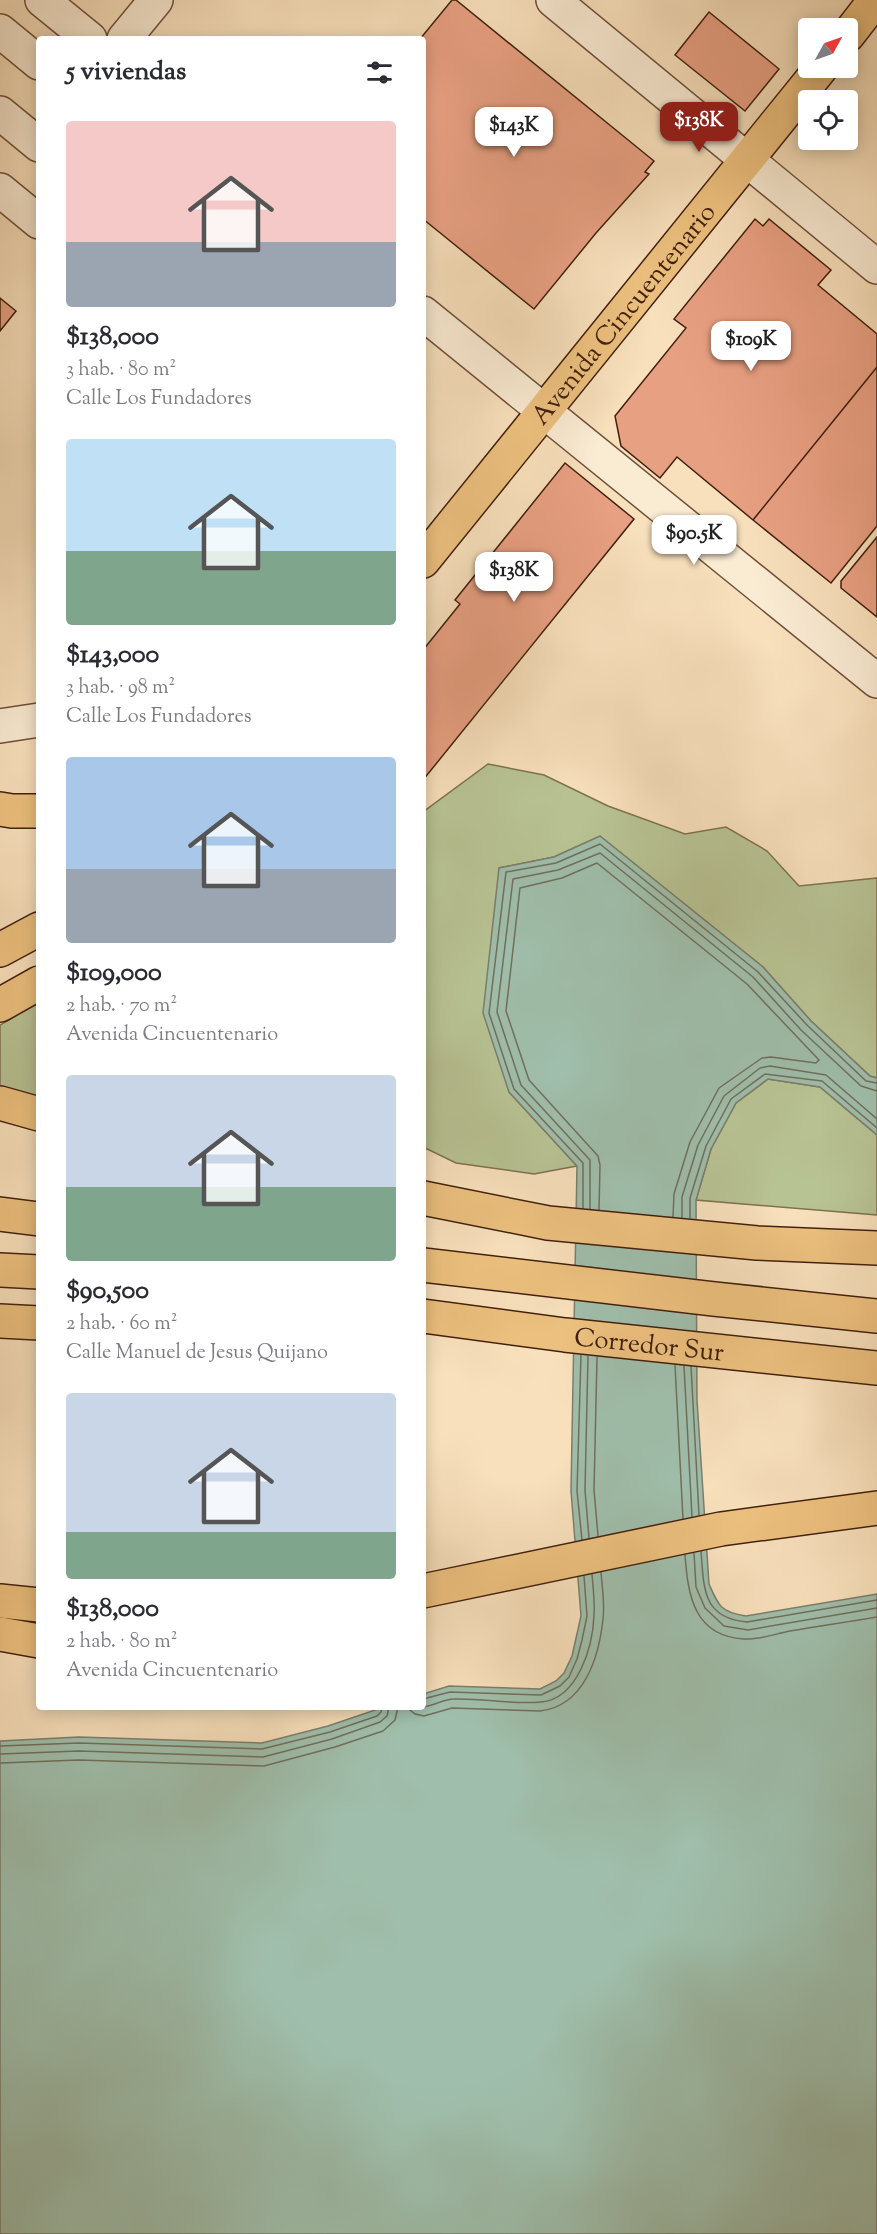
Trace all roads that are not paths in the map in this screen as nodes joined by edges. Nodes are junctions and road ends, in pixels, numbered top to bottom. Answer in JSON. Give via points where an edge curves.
{"nodes":[{"id":1,"x":42,"y":0,"type":"edge"},
{"id":2,"x":156,"y":0,"type":"edge"},
{"id":3,"x":553,"y":0,"type":"edge"},
{"id":4,"x":875,"y":0,"type":"edge"},
{"id":5,"x":858,"y":22,"type":"edge"},
{"id":6,"x":0,"y":31,"type":"edge"},
{"id":7,"x":86,"y":36,"type":"edge"},
{"id":8,"x":126,"y":36,"type":"edge"},
{"id":9,"x":36,"y":61,"type":"edge"},
{"id":10,"x":813,"y":78,"type":"edge"},
{"id":11,"x":0,"y":113,"type":"edge"},
{"id":12,"x":36,"y":143,"type":"edge"},
{"id":13,"x":747,"y":160,"type":"junction"},
{"id":14,"x":0,"y":190,"type":"edge"},
{"id":15,"x":36,"y":220,"type":"edge"},
{"id":16,"x":877,"y":267,"type":"edge"},
{"id":17,"x":426,"y":315,"type":"edge"},
{"id":18,"x":542,"y":412,"type":"junction"},
{"id":19,"x":426,"y":550,"type":"edge"},
{"id":20,"x":877,"y":681,"type":"edge"},
{"id":21,"x":36,"y":720,"type":"edge"},
{"id":22,"x":0,"y":726,"type":"edge"},
{"id":23,"x":0,"y":809,"type":"edge"},
{"id":24,"x":36,"y":811,"type":"edge"},
{"id":25,"x":36,"y":931,"type":"edge"},
{"id":26,"x":0,"y":950,"type":"edge"},
{"id":27,"x":36,"y":985,"type":"edge"},
{"id":28,"x":0,"y":1005,"type":"edge"},
{"id":29,"x":0,"y":1102,"type":"edge"},
{"id":30,"x":36,"y":1113,"type":"edge"},
{"id":31,"x":426,"y":1199,"type":"edge"},
{"id":32,"x":0,"y":1214,"type":"edge"},
{"id":33,"x":36,"y":1219,"type":"edge"},
{"id":34,"x":877,"y":1248,"type":"edge"},
{"id":35,"x":426,"y":1265,"type":"edge"},
{"id":36,"x":0,"y":1270,"type":"edge"},
{"id":37,"x":36,"y":1272,"type":"edge"},
{"id":38,"x":426,"y":1316,"type":"edge"},
{"id":39,"x":877,"y":1316,"type":"edge"},
{"id":40,"x":0,"y":1321,"type":"edge"},
{"id":41,"x":36,"y":1323,"type":"edge"},
{"id":42,"x":877,"y":1368,"type":"edge"},
{"id":43,"x":877,"y":1508,"type":"edge"},
{"id":44,"x":426,"y":1590,"type":"edge"},
{"id":45,"x":0,"y":1601,"type":"edge"},
{"id":46,"x":36,"y":1605,"type":"edge"},
{"id":47,"x":0,"y":1634,"type":"edge"},
{"id":48,"x":36,"y":1640,"type":"edge"}],
"edges":[{"from":1,"to":7,"type":"street"},
{"from":2,"to":8,"type":"street"},
{"from":3,"to":13,"type":"street"},
{"from":4,"to":5,"type":"main road"},
{"from":6,"to":9,"type":"street"},
{"from":10,"to":13,"type":"main road","name":"Avenida Cincuentenario"},
{"from":11,"to":12,"type":"street"},
{"from":13,"to":16,"type":"street"},
{"from":13,"to":18,"type":"main road","name":"Avenida Cincuentenario"},
{"from":14,"to":15,"type":"street"},
{"from":17,"to":18,"type":"street"},
{"from":18,"to":19,"type":"main road","name":"Avenida Cincuentenario"},
{"from":18,"to":20,"type":"street"},
{"from":21,"to":22,"type":"street"},
{"from":23,"to":24,"type":"main road"},
{"from":25,"to":26,"type":"main road"},
{"from":27,"to":28,"type":"main road"},
{"from":29,"to":30,"type":"main road"},
{"from":31,"to":34,"type":"main road","via":[[548,1223],[757,1243]]},
{"from":32,"to":33,"type":"main road"},
{"from":35,"to":39,"type":"main road","name":"Corredor Sur"},
{"from":36,"to":37,"type":"main road"},
{"from":38,"to":42,"type":"main road","name":"Corredor Sur"},
{"from":40,"to":41,"type":"main road"},
{"from":43,"to":44,"type":"main road","via":[[721,1529]]},
{"from":45,"to":46,"type":"main road"},
{"from":47,"to":48,"type":"main road"}]}
